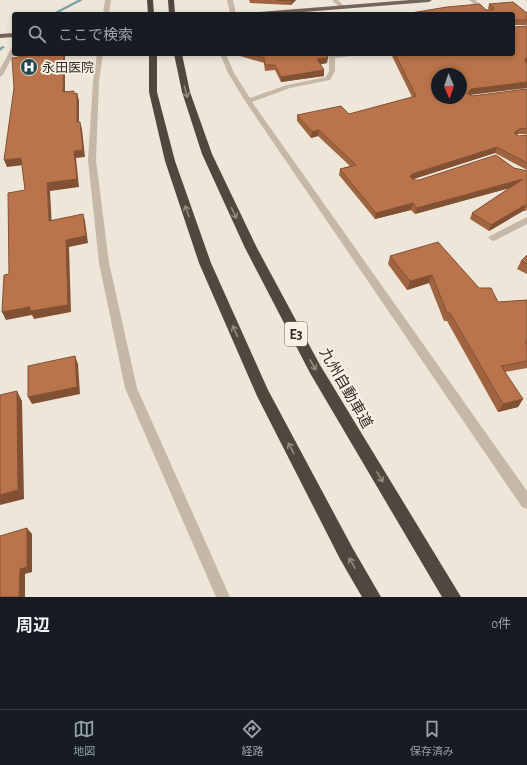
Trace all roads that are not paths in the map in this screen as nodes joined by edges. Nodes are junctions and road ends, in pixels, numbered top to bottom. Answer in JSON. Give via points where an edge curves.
{"nodes":[{"id":1,"x":108,"y":0,"type":"edge"},
{"id":2,"x":171,"y":0,"type":"edge"},
{"id":3,"x":230,"y":0,"type":"edge"},
{"id":4,"x":335,"y":0,"type":"edge"},
{"id":5,"x":429,"y":0,"type":"edge"},
{"id":6,"x":472,"y":0,"type":"edge"},
{"id":7,"x":150,"y":1,"type":"edge"},
{"id":8,"x":342,"y":7,"type":"junction"},
{"id":9,"x":106,"y":12,"type":"edge"},
{"id":10,"x":151,"y":12,"type":"edge"},
{"id":11,"x":172,"y":12,"type":"edge"},
{"id":12,"x":233,"y":12,"type":"edge"},
{"id":13,"x":297,"y":12,"type":"edge"},
{"id":14,"x":487,"y":12,"type":"edge"},
{"id":15,"x":12,"y":35,"type":"edge"},
{"id":16,"x":0,"y":36,"type":"edge"},
{"id":17,"x":12,"y":53,"type":"edge"},
{"id":18,"x":100,"y":56,"type":"edge"},
{"id":19,"x":153,"y":56,"type":"edge"},
{"id":20,"x":178,"y":56,"type":"edge"},
{"id":21,"x":223,"y":56,"type":"edge"},
{"id":22,"x":332,"y":56,"type":"edge"},
{"id":23,"x":0,"y":74,"type":"edge"},
{"id":24,"x":248,"y":101,"type":"junction"},
{"id":25,"x":527,"y":220,"type":"edge"},
{"id":26,"x":493,"y":238,"type":"dead end"},
{"id":27,"x":527,"y":502,"type":"edge"},
{"id":28,"x":223,"y":597,"type":"edge"},
{"id":29,"x":372,"y":597,"type":"edge"},
{"id":30,"x":452,"y":597,"type":"edge"}],
"edges":[{"from":1,"to":9,"type":"street"},
{"from":2,"to":11,"type":"highway"},
{"from":3,"to":12,"type":"street"},
{"from":4,"to":8,"type":"street"},
{"from":5,"to":8,"type":"main road"},
{"from":6,"to":14,"type":"street"},
{"from":7,"to":10,"type":"highway"},
{"from":8,"to":13,"type":"main road"},
{"from":15,"to":16,"type":"main road"},
{"from":17,"to":23,"type":"street"},
{"from":18,"to":28,"type":"street","via":[[92,160],[104,263],[131,388]]},
{"from":29,"to":19,"type":"highway","one_way":true,"via":[[346,553],[262,392],[204,263],[170,161],[153,92]]},
{"from":20,"to":30,"type":"highway","name":"九州自動車道","number":"E3","one_way":true,"via":[[186,92],[207,154],[251,248],[315,369]]},
{"from":21,"to":24,"type":"street"},
{"from":22,"to":24,"type":"street","via":[[332,71],[328,79],[289,86]]},
{"from":24,"to":27,"type":"street"},
{"from":25,"to":26,"type":"street"}]}
